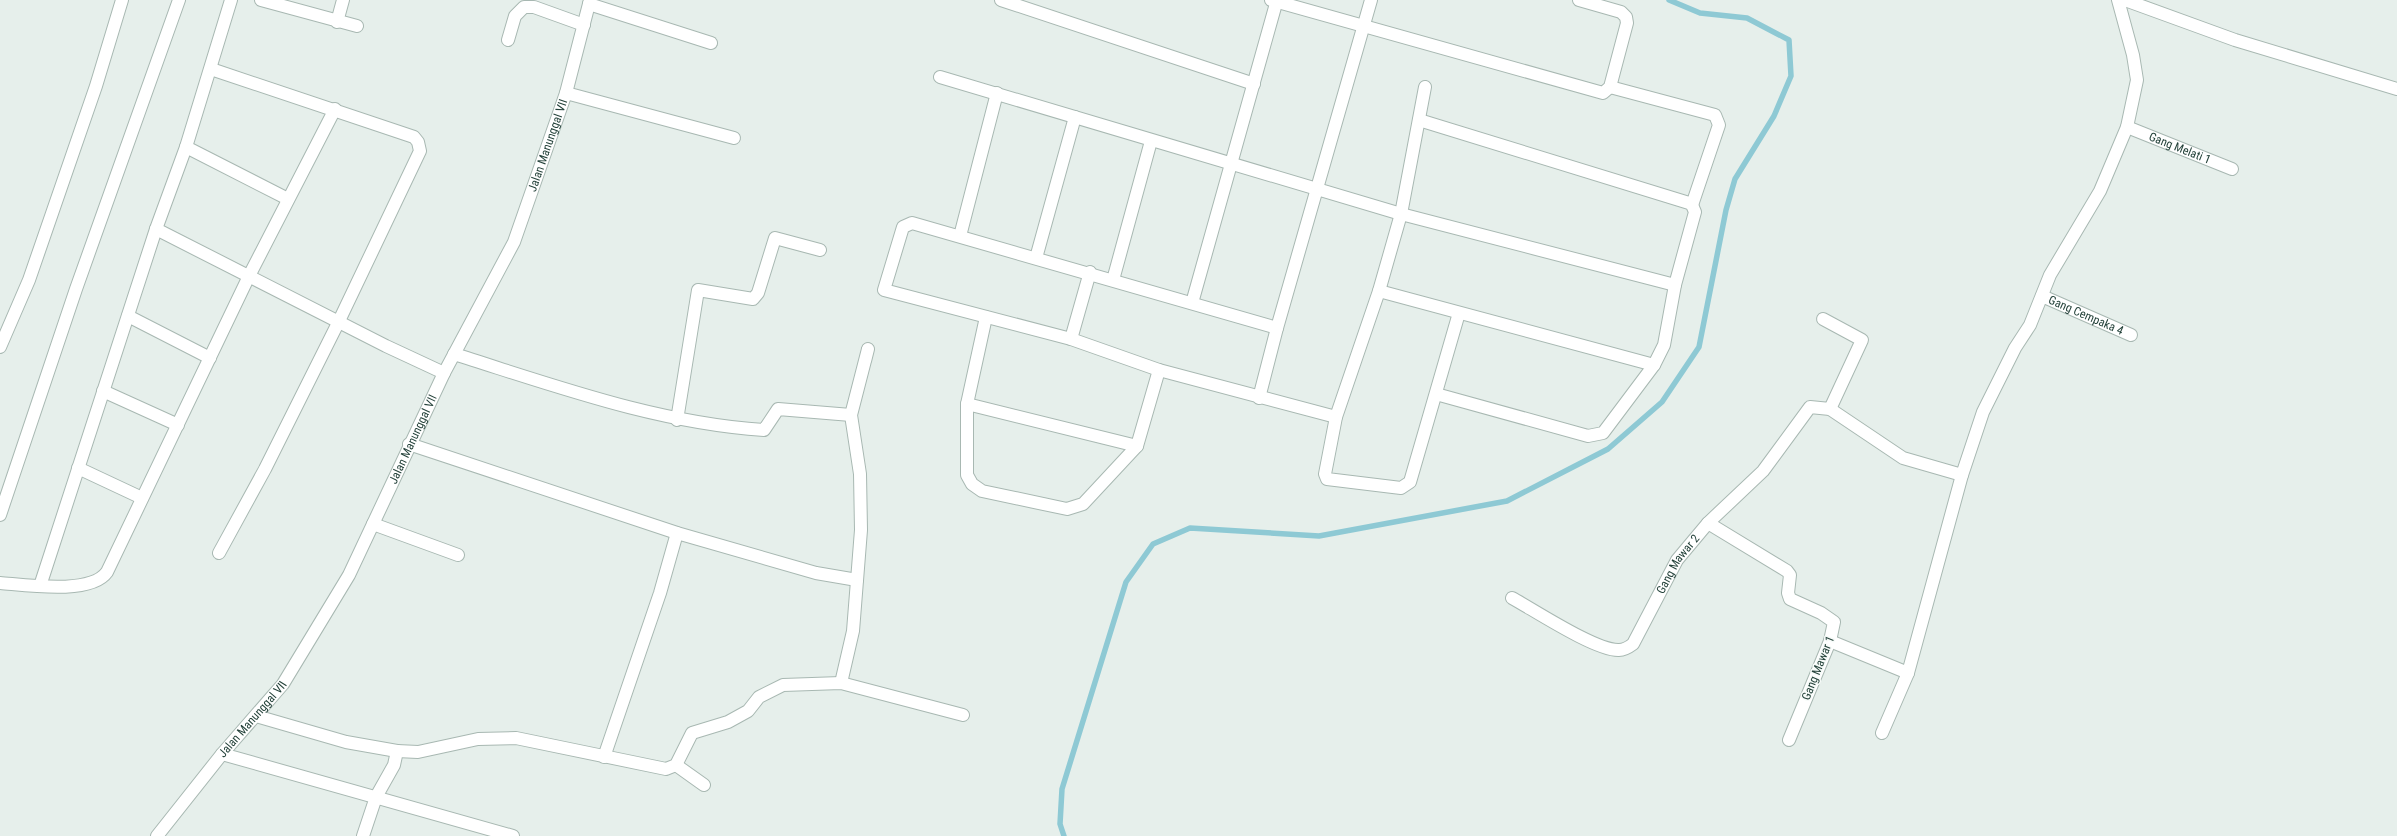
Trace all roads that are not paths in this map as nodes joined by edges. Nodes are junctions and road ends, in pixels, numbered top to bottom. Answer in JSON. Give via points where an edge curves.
{"nodes":[{"id":1,"x":122,"y":0,"type":"edge"},
{"id":2,"x":179,"y":0,"type":"edge"},
{"id":3,"x":230,"y":0,"type":"edge"},
{"id":4,"x":261,"y":0,"type":"edge"},
{"id":5,"x":343,"y":0,"type":"edge"},
{"id":6,"x":1001,"y":0,"type":"edge"},
{"id":7,"x":1371,"y":0,"type":"edge"},
{"id":8,"x":1579,"y":0,"type":"edge"},
{"id":9,"x":2118,"y":0,"type":"edge"},
{"id":10,"x":2125,"y":0,"type":"edge"},
{"id":11,"x":1275,"y":1,"type":"edge"},
{"id":12,"x":589,"y":2,"type":"edge"},
{"id":13,"x":337,"y":22,"type":"junction"},
{"id":14,"x":584,"y":25,"type":"junction"},
{"id":15,"x":357,"y":26,"type":"dead end"},
{"id":16,"x":1363,"y":27,"type":"junction"},
{"id":17,"x":508,"y":40,"type":"dead end"},
{"id":18,"x":711,"y":42,"type":"dead end"},
{"id":19,"x":210,"y":69,"type":"junction"},
{"id":20,"x":940,"y":77,"type":"dead end"},
{"id":21,"x":1254,"y":84,"type":"junction"},
{"id":22,"x":1425,"y":87,"type":"dead end"},
{"id":23,"x":1610,"y":87,"type":"junction"},
{"id":24,"x":2397,"y":88,"type":"edge"},
{"id":25,"x":566,"y":93,"type":"junction"},
{"id":26,"x":997,"y":94,"type":"junction"},
{"id":27,"x":335,"y":109,"type":"junction"},
{"id":28,"x":1075,"y":117,"type":"junction"},
{"id":29,"x":1419,"y":120,"type":"junction"},
{"id":30,"x":2127,"y":127,"type":"junction"},
{"id":31,"x":734,"y":138,"type":"dead end"},
{"id":32,"x":1151,"y":141,"type":"junction"},
{"id":33,"x":186,"y":147,"type":"junction"},
{"id":34,"x":1231,"y":165,"type":"junction"},
{"id":35,"x":2232,"y":169,"type":"dead end"},
{"id":36,"x":1318,"y":189,"type":"junction"},
{"id":37,"x":288,"y":199,"type":"junction"},
{"id":38,"x":1692,"y":205,"type":"junction"},
{"id":39,"x":1401,"y":214,"type":"junction"},
{"id":40,"x":156,"y":229,"type":"junction"},
{"id":41,"x":960,"y":236,"type":"junction"},
{"id":42,"x":820,"y":250,"type":"dead end"},
{"id":43,"x":1036,"y":258,"type":"junction"},
{"id":44,"x":1090,"y":272,"type":"junction"},
{"id":45,"x":249,"y":276,"type":"junction"},
{"id":46,"x":1113,"y":280,"type":"junction"},
{"id":47,"x":1675,"y":286,"type":"junction"},
{"id":48,"x":1379,"y":291,"type":"junction"},
{"id":49,"x":2042,"y":296,"type":"junction"},
{"id":50,"x":1192,"y":303,"type":"junction"},
{"id":51,"x":1459,"y":312,"type":"junction"},
{"id":52,"x":128,"y":316,"type":"junction"},
{"id":53,"x":986,"y":318,"type":"junction"},
{"id":54,"x":1823,"y":319,"type":"dead end"},
{"id":55,"x":339,"y":321,"type":"junction"},
{"id":56,"x":1277,"y":328,"type":"junction"},
{"id":57,"x":2131,"y":335,"type":"dead end"},
{"id":58,"x":1071,"y":339,"type":"junction"},
{"id":59,"x":0,"y":347,"type":"edge"},
{"id":60,"x":454,"y":354,"type":"junction"},
{"id":61,"x":210,"y":358,"type":"junction"},
{"id":62,"x":865,"y":361,"type":"dead end"},
{"id":63,"x":1654,"y":365,"type":"junction"},
{"id":64,"x":1159,"y":370,"type":"junction"},
{"id":65,"x":444,"y":373,"type":"junction"},
{"id":66,"x":103,"y":391,"type":"junction"},
{"id":67,"x":1436,"y":394,"type":"junction"},
{"id":68,"x":1259,"y":398,"type":"junction"},
{"id":69,"x":967,"y":404,"type":"junction"},
{"id":70,"x":1830,"y":409,"type":"junction"},
{"id":71,"x":851,"y":415,"type":"junction"},
{"id":72,"x":1336,"y":417,"type":"junction"},
{"id":73,"x":677,"y":420,"type":"junction"},
{"id":74,"x":178,"y":425,"type":"junction"},
{"id":75,"x":409,"y":444,"type":"junction"},
{"id":76,"x":1137,"y":446,"type":"junction"},
{"id":77,"x":78,"y":468,"type":"junction"},
{"id":78,"x":1962,"y":475,"type":"junction"},
{"id":79,"x":4,"y":489,"type":"edge"},
{"id":80,"x":142,"y":498,"type":"junction"},
{"id":81,"x":0,"y":515,"type":"edge"},
{"id":82,"x":1708,"y":523,"type":"junction"},
{"id":83,"x":374,"y":524,"type":"junction"},
{"id":84,"x":677,"y":533,"type":"junction"},
{"id":85,"x":219,"y":553,"type":"dead end"},
{"id":86,"x":458,"y":555,"type":"dead end"},
{"id":87,"x":857,"y":580,"type":"junction"},
{"id":88,"x":0,"y":583,"type":"edge"},
{"id":89,"x":40,"y":586,"type":"junction"},
{"id":90,"x":1512,"y":598,"type":"dead end"},
{"id":91,"x":1830,"y":641,"type":"junction"},
{"id":92,"x":1908,"y":673,"type":"junction"},
{"id":93,"x":841,"y":684,"type":"junction"},
{"id":94,"x":963,"y":715,"type":"dead end"},
{"id":95,"x":256,"y":716,"type":"junction"},
{"id":96,"x":1882,"y":734,"type":"dead end"},
{"id":97,"x":1789,"y":740,"type":"dead end"},
{"id":98,"x":396,"y":751,"type":"junction"},
{"id":99,"x":222,"y":754,"type":"junction"},
{"id":100,"x":604,"y":757,"type":"junction"},
{"id":101,"x":676,"y":765,"type":"junction"},
{"id":102,"x":704,"y":785,"type":"dead end"},
{"id":103,"x":376,"y":797,"type":"junction"},
{"id":104,"x":157,"y":836,"type":"edge"},
{"id":105,"x":362,"y":836,"type":"edge"},
{"id":106,"x":513,"y":836,"type":"edge"}],
"edges":[{"from":1,"to":59,"type":"street","via":[[96,86],[29,280]]},
{"from":2,"to":79,"type":"street"},
{"from":3,"to":19,"type":"street"},
{"from":4,"to":13,"type":"street"},
{"from":5,"to":13,"type":"street"},
{"from":6,"to":21,"type":"street"},
{"from":7,"to":16,"type":"street"},
{"from":8,"to":23,"type":"street","via":[[1621,12],[1626,17],[1627,23]]},
{"from":9,"to":30,"type":"street","via":[[2137,80]]},
{"from":10,"to":24,"type":"street","via":[[2235,40]]},
{"from":11,"to":16,"type":"street"},
{"from":11,"to":21,"type":"street"},
{"from":12,"to":14,"type":"street","name":"Jalan Manunggal VII"},
{"from":12,"to":18,"type":"street"},
{"from":13,"to":15,"type":"street"},
{"from":14,"to":17,"type":"street","via":[[524,7],[515,16]]},
{"from":14,"to":25,"type":"street","name":"Jalan Manunggal VII"},
{"from":16,"to":23,"type":"street","via":[[1599,93],[1606,92]]},
{"from":16,"to":36,"type":"street"},
{"from":19,"to":27,"type":"street"},
{"from":19,"to":33,"type":"street"},
{"from":20,"to":26,"type":"street"},
{"from":21,"to":34,"type":"street"},
{"from":22,"to":29,"type":"street"},
{"from":23,"to":38,"type":"street","via":[[1715,115],[1719,125]]},
{"from":25,"to":31,"type":"street"},
{"from":25,"to":60,"type":"street","name":"Jalan Manunggal VII","via":[[514,242]]},
{"from":26,"to":28,"type":"street"},
{"from":26,"to":41,"type":"street"},
{"from":27,"to":37,"type":"street"},
{"from":27,"to":55,"type":"street","via":[[414,137],[420,151]]},
{"from":28,"to":32,"type":"street"},
{"from":28,"to":43,"type":"street"},
{"from":29,"to":38,"type":"street"},
{"from":29,"to":39,"type":"street"},
{"from":30,"to":35,"type":"street","name":"Gang Melati 1"},
{"from":30,"to":49,"type":"street","via":[[2100,191],[2050,275]]},
{"from":32,"to":34,"type":"street"},
{"from":32,"to":46,"type":"street"},
{"from":33,"to":37,"type":"street"},
{"from":33,"to":40,"type":"street"},
{"from":34,"to":36,"type":"street"},
{"from":34,"to":50,"type":"street"},
{"from":36,"to":39,"type":"street"},
{"from":36,"to":56,"type":"street"},
{"from":37,"to":45,"type":"street"},
{"from":38,"to":47,"type":"street","via":[[1694,216]]},
{"from":39,"to":47,"type":"street"},
{"from":39,"to":48,"type":"street"},
{"from":40,"to":45,"type":"street"},
{"from":40,"to":52,"type":"street"},
{"from":41,"to":43,"type":"street"},
{"from":41,"to":53,"type":"street","via":[[907,223],[902,231],[884,290]]},
{"from":42,"to":73,"type":"street","via":[[775,238],[758,293],[753,299],[698,290]]},
{"from":43,"to":44,"type":"street"},
{"from":44,"to":46,"type":"street"},
{"from":44,"to":58,"type":"street"},
{"from":45,"to":55,"type":"street"},
{"from":45,"to":61,"type":"street"},
{"from":46,"to":50,"type":"street"},
{"from":47,"to":63,"type":"street","via":[[1666,340]]},
{"from":48,"to":51,"type":"street"},
{"from":48,"to":72,"type":"street"},
{"from":49,"to":57,"type":"street","name":"Gang Cempaka 4"},
{"from":49,"to":78,"type":"street","via":[[2030,325],[2015,348],[1983,412]]},
{"from":50,"to":56,"type":"street"},
{"from":51,"to":63,"type":"street"},
{"from":51,"to":67,"type":"street"},
{"from":52,"to":61,"type":"street"},
{"from":52,"to":66,"type":"street"},
{"from":53,"to":58,"type":"street"},
{"from":53,"to":69,"type":"street"},
{"from":54,"to":70,"type":"street","via":[[1862,340]]},
{"from":55,"to":65,"type":"street"},
{"from":55,"to":85,"type":"street"},
{"from":56,"to":68,"type":"street"},
{"from":58,"to":64,"type":"street"},
{"from":60,"to":65,"type":"street","name":"Jalan Manunggal VII"},
{"from":60,"to":73,"type":"street"},
{"from":61,"to":74,"type":"street"},
{"from":62,"to":71,"type":"street","via":[[868,349]]},
{"from":63,"to":67,"type":"street","via":[[1606,430],[1594,436]]},
{"from":64,"to":68,"type":"street"},
{"from":64,"to":76,"type":"street"},
{"from":65,"to":75,"type":"street","name":"Jalan Manunggal VII"},
{"from":66,"to":74,"type":"street"},
{"from":66,"to":77,"type":"street"},
{"from":67,"to":72,"type":"street","via":[[1412,479],[1405,487],[1326,478]]},
{"from":68,"to":72,"type":"street"},
{"from":69,"to":76,"type":"street"},
{"from":69,"to":76,"type":"street","via":[[967,475],[972,484],[982,491],[1072,509],[1083,504]]},
{"from":70,"to":78,"type":"street","via":[[1903,458]]},
{"from":70,"to":82,"type":"street","name":"Gang Mawar 2","via":[[1810,407],[1763,471]]},
{"from":71,"to":73,"type":"street","via":[[778,409],[764,430]]},
{"from":71,"to":87,"type":"street","via":[[860,474],[861,530]]},
{"from":74,"to":80,"type":"street"},
{"from":75,"to":83,"type":"street","name":"Jalan Manunggal VII"},
{"from":75,"to":84,"type":"street"},
{"from":77,"to":80,"type":"street"},
{"from":77,"to":89,"type":"street"},
{"from":78,"to":92,"type":"street"},
{"from":79,"to":81,"type":"street"},
{"from":80,"to":89,"type":"street","via":[[103,577],[76,586]]},
{"from":82,"to":90,"type":"street","name":"Gang Mawar 2","via":[[1677,560],[1633,644],[1627,648],[1618,650],[1593,643]]},
{"from":82,"to":91,"type":"street","name":"Gang Mawar 1","via":[[1787,571],[1790,575],[1790,599],[1834,622]]},
{"from":83,"to":86,"type":"street"},
{"from":83,"to":95,"type":"street","name":"Jalan Manunggal VII","via":[[349,575],[283,684]]},
{"from":84,"to":87,"type":"street","via":[[816,573]]},
{"from":84,"to":100,"type":"street","via":[[660,593]]},
{"from":87,"to":93,"type":"street","via":[[853,631]]},
{"from":88,"to":89,"type":"street"},
{"from":91,"to":92,"type":"street"},
{"from":91,"to":97,"type":"street","name":"Gang Mawar 1"},
{"from":92,"to":96,"type":"street"},
{"from":93,"to":94,"type":"street"},
{"from":93,"to":101,"type":"street","via":[[783,684],[759,697],[748,711],[728,722],[692,733]]},
{"from":95,"to":98,"type":"street","via":[[346,742]]},
{"from":95,"to":99,"type":"street","name":"Jalan Manunggal VII"},
{"from":98,"to":100,"type":"street","via":[[418,752],[472,740],[509,738]]},
{"from":98,"to":103,"type":"street","via":[[394,765]]},
{"from":99,"to":103,"type":"street"},
{"from":99,"to":104,"type":"street","name":"Jalan Manunggal VII"},
{"from":100,"to":101,"type":"street","via":[[666,769]]},
{"from":101,"to":102,"type":"street"},
{"from":103,"to":105,"type":"street"},
{"from":103,"to":106,"type":"street"}]}
